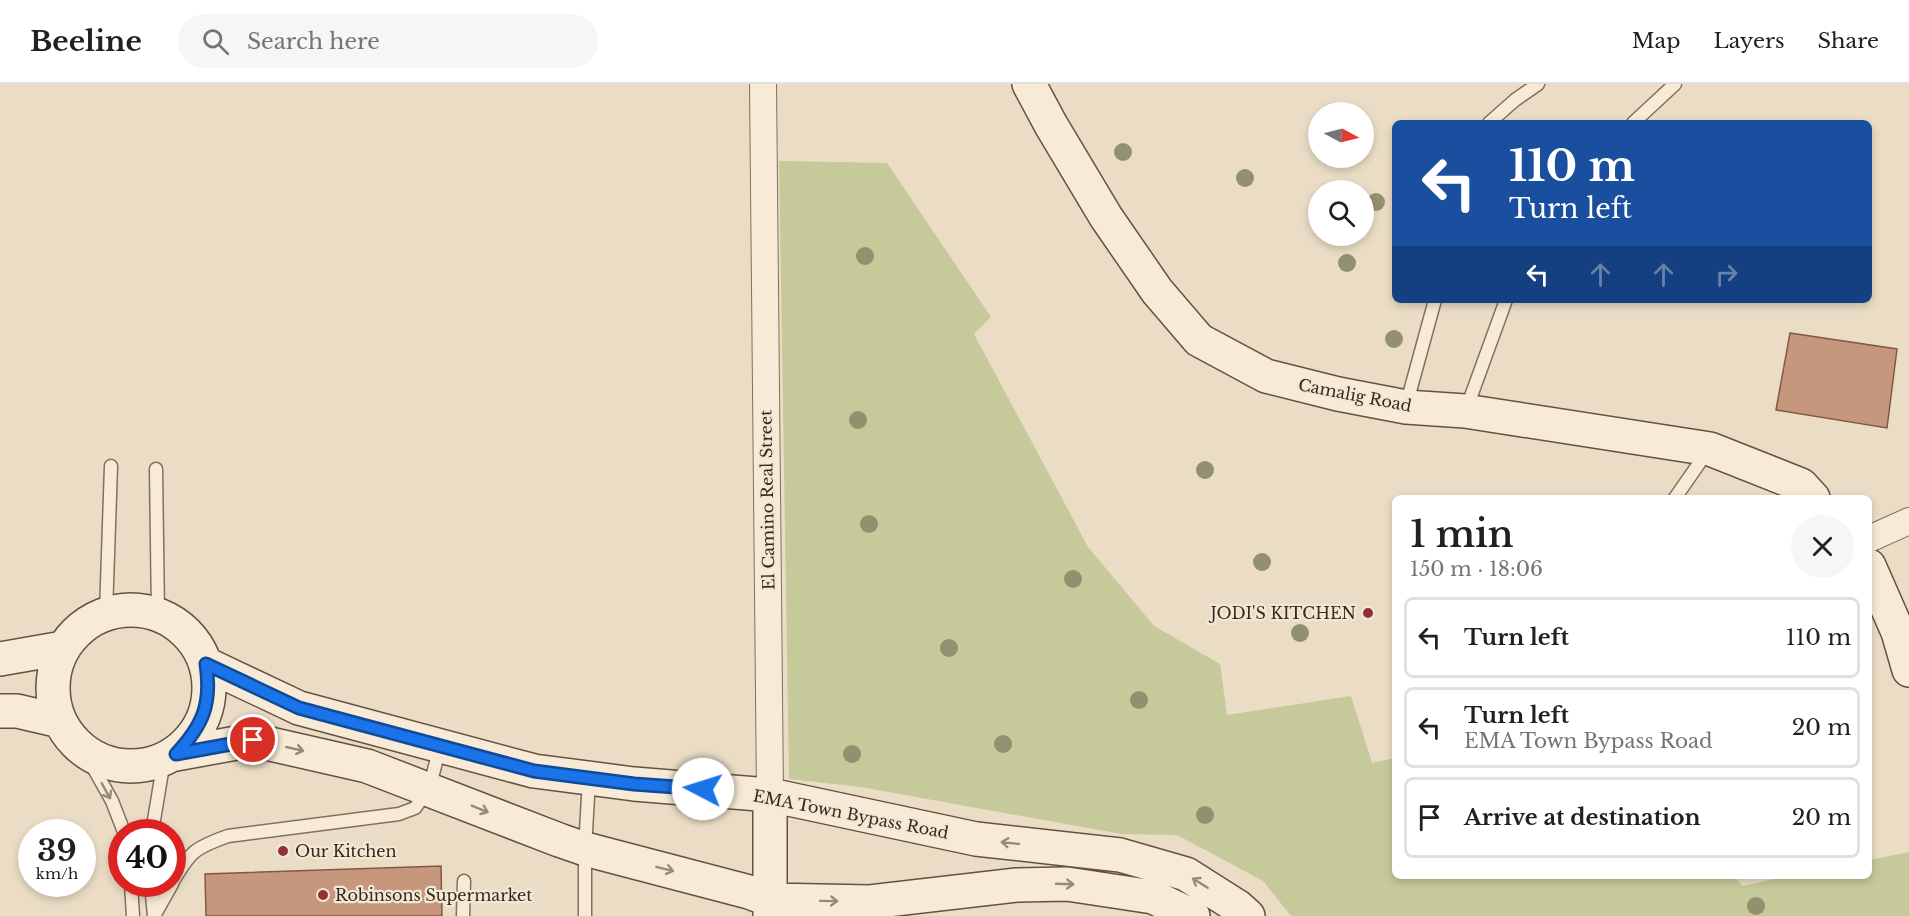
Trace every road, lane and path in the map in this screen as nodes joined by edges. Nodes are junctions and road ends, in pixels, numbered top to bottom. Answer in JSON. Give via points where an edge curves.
{"nodes":[{"id":1,"x":763,"y":84,"type":"edge"},
{"id":2,"x":1029,"y":84,"type":"edge"},
{"id":3,"x":1538,"y":84,"type":"edge"},
{"id":4,"x":1675,"y":84,"type":"edge"},
{"id":5,"x":1492,"y":120,"type":"edge"},
{"id":6,"x":1636,"y":120,"type":"edge"},
{"id":7,"x":1433,"y":303,"type":"edge"},
{"id":8,"x":1505,"y":303,"type":"edge"},
{"id":9,"x":1406,"y":406,"type":"junction"},
{"id":10,"x":1465,"y":411,"type":"junction"},
{"id":11,"x":1710,"y":449,"type":"junction"},
{"id":12,"x":111,"y":466,"type":"dead end"},
{"id":13,"x":156,"y":469,"type":"dead end"},
{"id":14,"x":1677,"y":495,"type":"edge"},
{"id":15,"x":1810,"y":495,"type":"edge"},
{"id":16,"x":1909,"y":520,"type":"edge"},
{"id":17,"x":1872,"y":538,"type":"edge"},
{"id":18,"x":1872,"y":572,"type":"edge"},
{"id":19,"x":106,"y":613,"type":"junction"},
{"id":20,"x":158,"y":614,"type":"junction"},
{"id":21,"x":1904,"y":631,"type":"edge"},
{"id":22,"x":63,"y":648,"type":"junction"},
{"id":23,"x":0,"y":659,"type":"edge"},
{"id":24,"x":206,"y":664,"type":"junction"},
{"id":25,"x":1909,"y":670,"type":"edge"},
{"id":26,"x":0,"y":711,"type":"edge"},
{"id":27,"x":60,"y":721,"type":"junction"},
{"id":28,"x":441,"y":746,"type":"junction"},
{"id":29,"x":84,"y":751,"type":"junction"},
{"id":30,"x":170,"y":757,"type":"junction"},
{"id":31,"x":589,"y":778,"type":"junction"},
{"id":32,"x":429,"y":789,"type":"junction"},
{"id":33,"x":770,"y":795,"type":"junction"},
{"id":34,"x":119,"y":819,"type":"edge"},
{"id":35,"x":155,"y":819,"type":"edge"},
{"id":36,"x":585,"y":849,"type":"junction"},
{"id":37,"x":186,"y":858,"type":"edge"},
{"id":38,"x":464,"y":881,"type":"dead end"},
{"id":39,"x":132,"y":897,"type":"edge"},
{"id":40,"x":152,"y":897,"type":"edge"},
{"id":41,"x":164,"y":897,"type":"edge"},
{"id":42,"x":770,"y":908,"type":"edge"},
{"id":43,"x":133,"y":916,"type":"edge"},
{"id":44,"x":154,"y":916,"type":"edge"},
{"id":45,"x":464,"y":916,"type":"edge"},
{"id":46,"x":585,"y":916,"type":"edge"},
{"id":47,"x":1193,"y":916,"type":"edge"},
{"id":48,"x":1248,"y":916,"type":"edge"}],
"edges":[{"from":1,"to":33,"type":"street","name":"El Camino Real Street"},
{"from":2,"to":9,"type":"street","name":"Camalig Road","via":[[1106,218],[1157,291],[1199,340],[1266,376]]},
{"from":3,"to":5,"type":"lane"},
{"from":4,"to":6,"type":"lane"},
{"from":7,"to":9,"type":"lane"},
{"from":8,"to":10,"type":"lane"},
{"from":9,"to":10,"type":"street","name":"Camalig Road"},
{"from":10,"to":11,"type":"street","name":"Camalig Road"},
{"from":11,"to":14,"type":"lane"},
{"from":11,"to":15,"type":"street","name":"Camalig Road","via":[[1801,485]]},
{"from":12,"to":19,"type":"lane"},
{"from":13,"to":20,"type":"lane"},
{"from":16,"to":17,"type":"street"},
{"from":18,"to":21,"type":"street"},
{"from":19,"to":20,"type":"street","via":[[141,609]]},
{"from":19,"to":22,"type":"street","via":[[74,633]]},
{"from":20,"to":24,"type":"street","via":[[188,634]]},
{"from":21,"to":25,"type":"street"},
{"from":22,"to":23,"type":"street"},
{"from":22,"to":27,"type":"street","via":[[52,684]]},
{"from":24,"to":28,"type":"street","name":"EMA Town Bypass Road","via":[[299,708]]},
{"from":24,"to":30,"type":"street","via":[[208,700],[202,719],[192,736]]},
{"from":26,"to":27,"type":"street"},
{"from":27,"to":29,"type":"street"},
{"from":28,"to":31,"type":"street","name":"EMA Town Bypass Road","via":[[534,771]]},
{"from":28,"to":32,"type":"lane"},
{"from":29,"to":30,"type":"street","via":[[121,766]]},
{"from":29,"to":34,"type":"lane","one_way":true},
{"from":30,"to":32,"type":"street","one_way":true,"via":[[253,740],[367,765]]},
{"from":30,"to":35,"type":"lane"},
{"from":31,"to":33,"type":"street","name":"EMA Town Bypass Road"},
{"from":31,"to":36,"type":"lane"},
{"from":32,"to":36,"type":"street","one_way":true},
{"from":32,"to":37,"type":"lane","via":[[415,807],[399,814],[228,836]]},
{"from":33,"to":42,"type":"street","name":"El Camino Real Street"},
{"from":48,"to":33,"type":"street","name":"EMA Town Bypass Road","one_way":true,"via":[[1186,874],[1120,855],[976,839]]},
{"from":36,"to":42,"type":"street","one_way":true,"via":[[749,892]]},
{"from":36,"to":46,"type":"lane"},
{"from":38,"to":45,"type":"lane"},
{"from":39,"to":43,"type":"lane"},
{"from":40,"to":44,"type":"lane"},
{"from":41,"to":44,"type":"lane"},
{"from":42,"to":47,"type":"street","one_way":true,"via":[[870,902],[1017,885],[1067,884],[1153,897]]}]}
